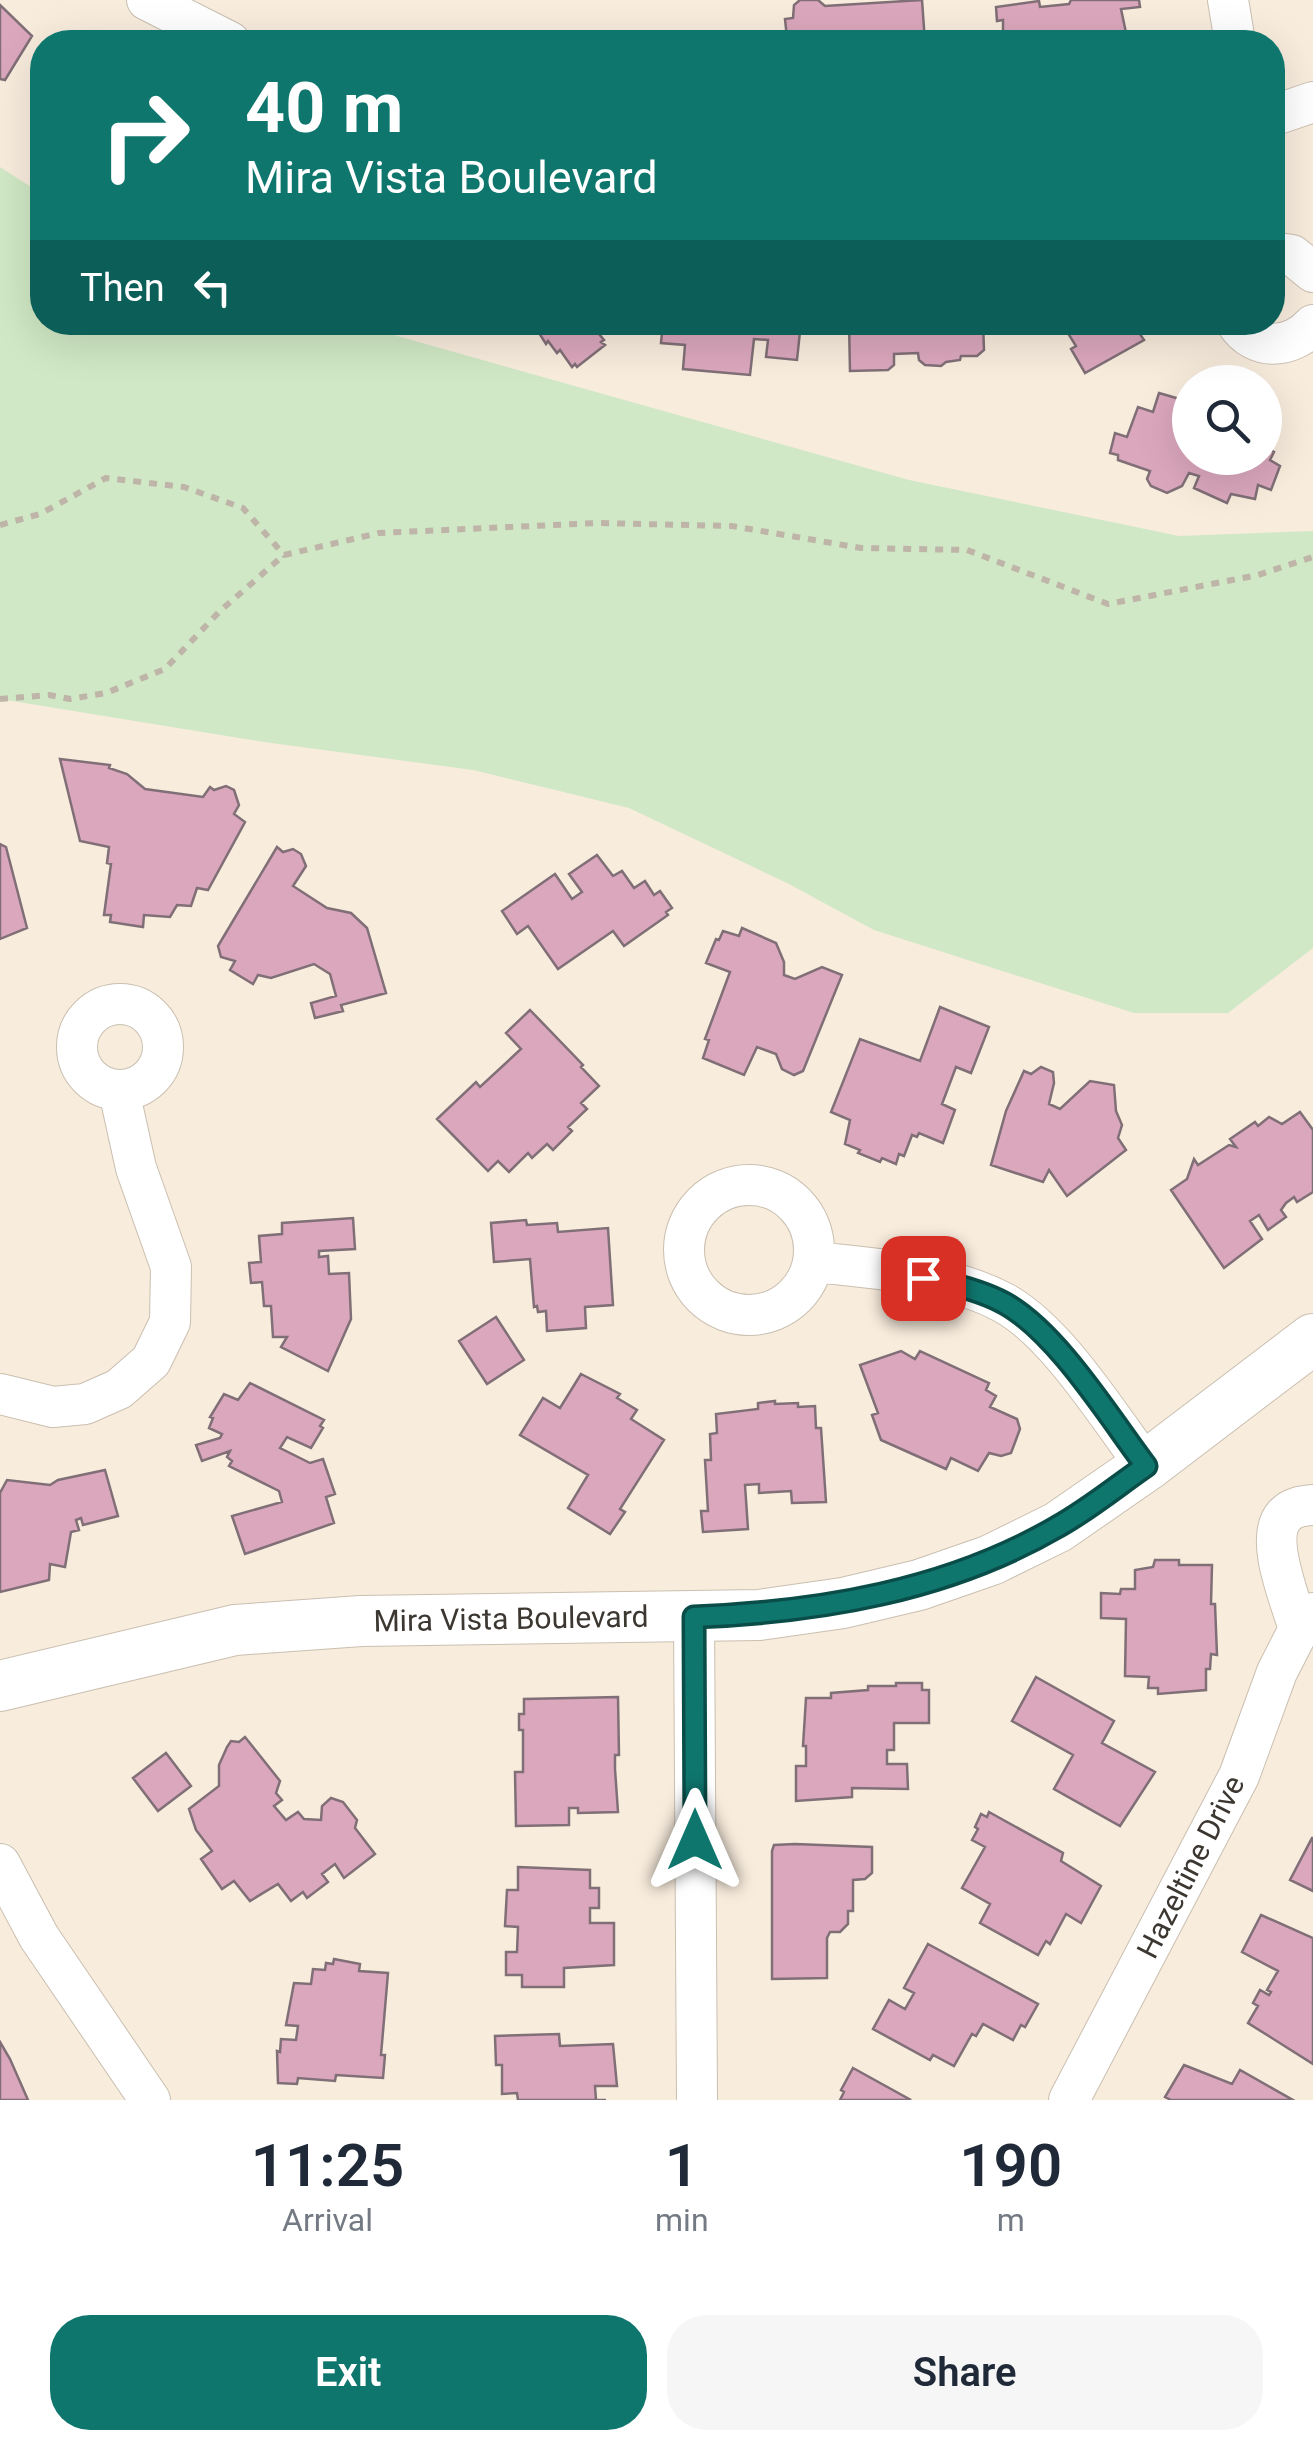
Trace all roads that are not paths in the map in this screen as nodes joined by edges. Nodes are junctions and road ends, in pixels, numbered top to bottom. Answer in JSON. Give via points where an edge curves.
{"nodes":[{"id":1,"x":147,"y":0,"type":"edge"},
{"id":2,"x":1228,"y":0,"type":"edge"},
{"id":3,"x":206,"y":30,"type":"edge"},
{"id":4,"x":1233,"y":30,"type":"edge"},
{"id":5,"x":1313,"y":102,"type":"edge"},
{"id":6,"x":1285,"y":112,"type":"edge"},
{"id":7,"x":1285,"y":254,"type":"edge"},
{"id":8,"x":1313,"y":272,"type":"edge"},
{"id":9,"x":1313,"y":325,"type":"edge"},
{"id":10,"x":1248,"y":335,"type":"edge"},
{"id":11,"x":119,"y":1091,"type":"dead end"},
{"id":12,"x":816,"y":1262,"type":"dead end"},
{"id":13,"x":1313,"y":1339,"type":"edge"},
{"id":14,"x":0,"y":1394,"type":"edge"},
{"id":15,"x":1146,"y":1466,"type":"junction"},
{"id":16,"x":1313,"y":1504,"type":"edge"},
{"id":17,"x":694,"y":1617,"type":"junction"},
{"id":18,"x":1306,"y":1621,"type":"edge"},
{"id":19,"x":0,"y":1686,"type":"edge"},
{"id":20,"x":0,"y":1864,"type":"edge"},
{"id":21,"x":150,"y":2100,"type":"edge"},
{"id":22,"x":697,"y":2100,"type":"edge"},
{"id":23,"x":1070,"y":2100,"type":"edge"}],
"edges":[{"from":1,"to":3,"type":"street"},
{"from":2,"to":4,"type":"street"},
{"from":5,"to":6,"type":"street"},
{"from":7,"to":8,"type":"street"},
{"from":9,"to":10,"type":"street","via":[[1290,343],[1270,345]]},
{"from":11,"to":14,"type":"street","via":[[136,1168],[171,1268],[170,1322],[150,1361],[120,1390],[53,1408]]},
{"from":12,"to":15,"type":"street","via":[[956,1284],[1005,1304],[1039,1328]]},
{"from":13,"to":15,"type":"street","name":"Mira Vista Boulevard"},
{"from":15,"to":17,"type":"street","name":"Mira Vista Boulevard","via":[[1058,1527],[920,1585],[842,1603]]},
{"from":16,"to":18,"type":"street","name":"Hazeltine Drive","via":[[1286,1513],[1278,1526],[1278,1561]]},
{"from":17,"to":19,"type":"street","name":"Mira Vista Boulevard","via":[[361,1621],[235,1630]]},
{"from":17,"to":22,"type":"street"},
{"from":18,"to":23,"type":"street","name":"Hazeltine Drive","via":[[1277,1672],[1240,1776]]},
{"from":20,"to":21,"type":"street","via":[[39,1937]]}]}
